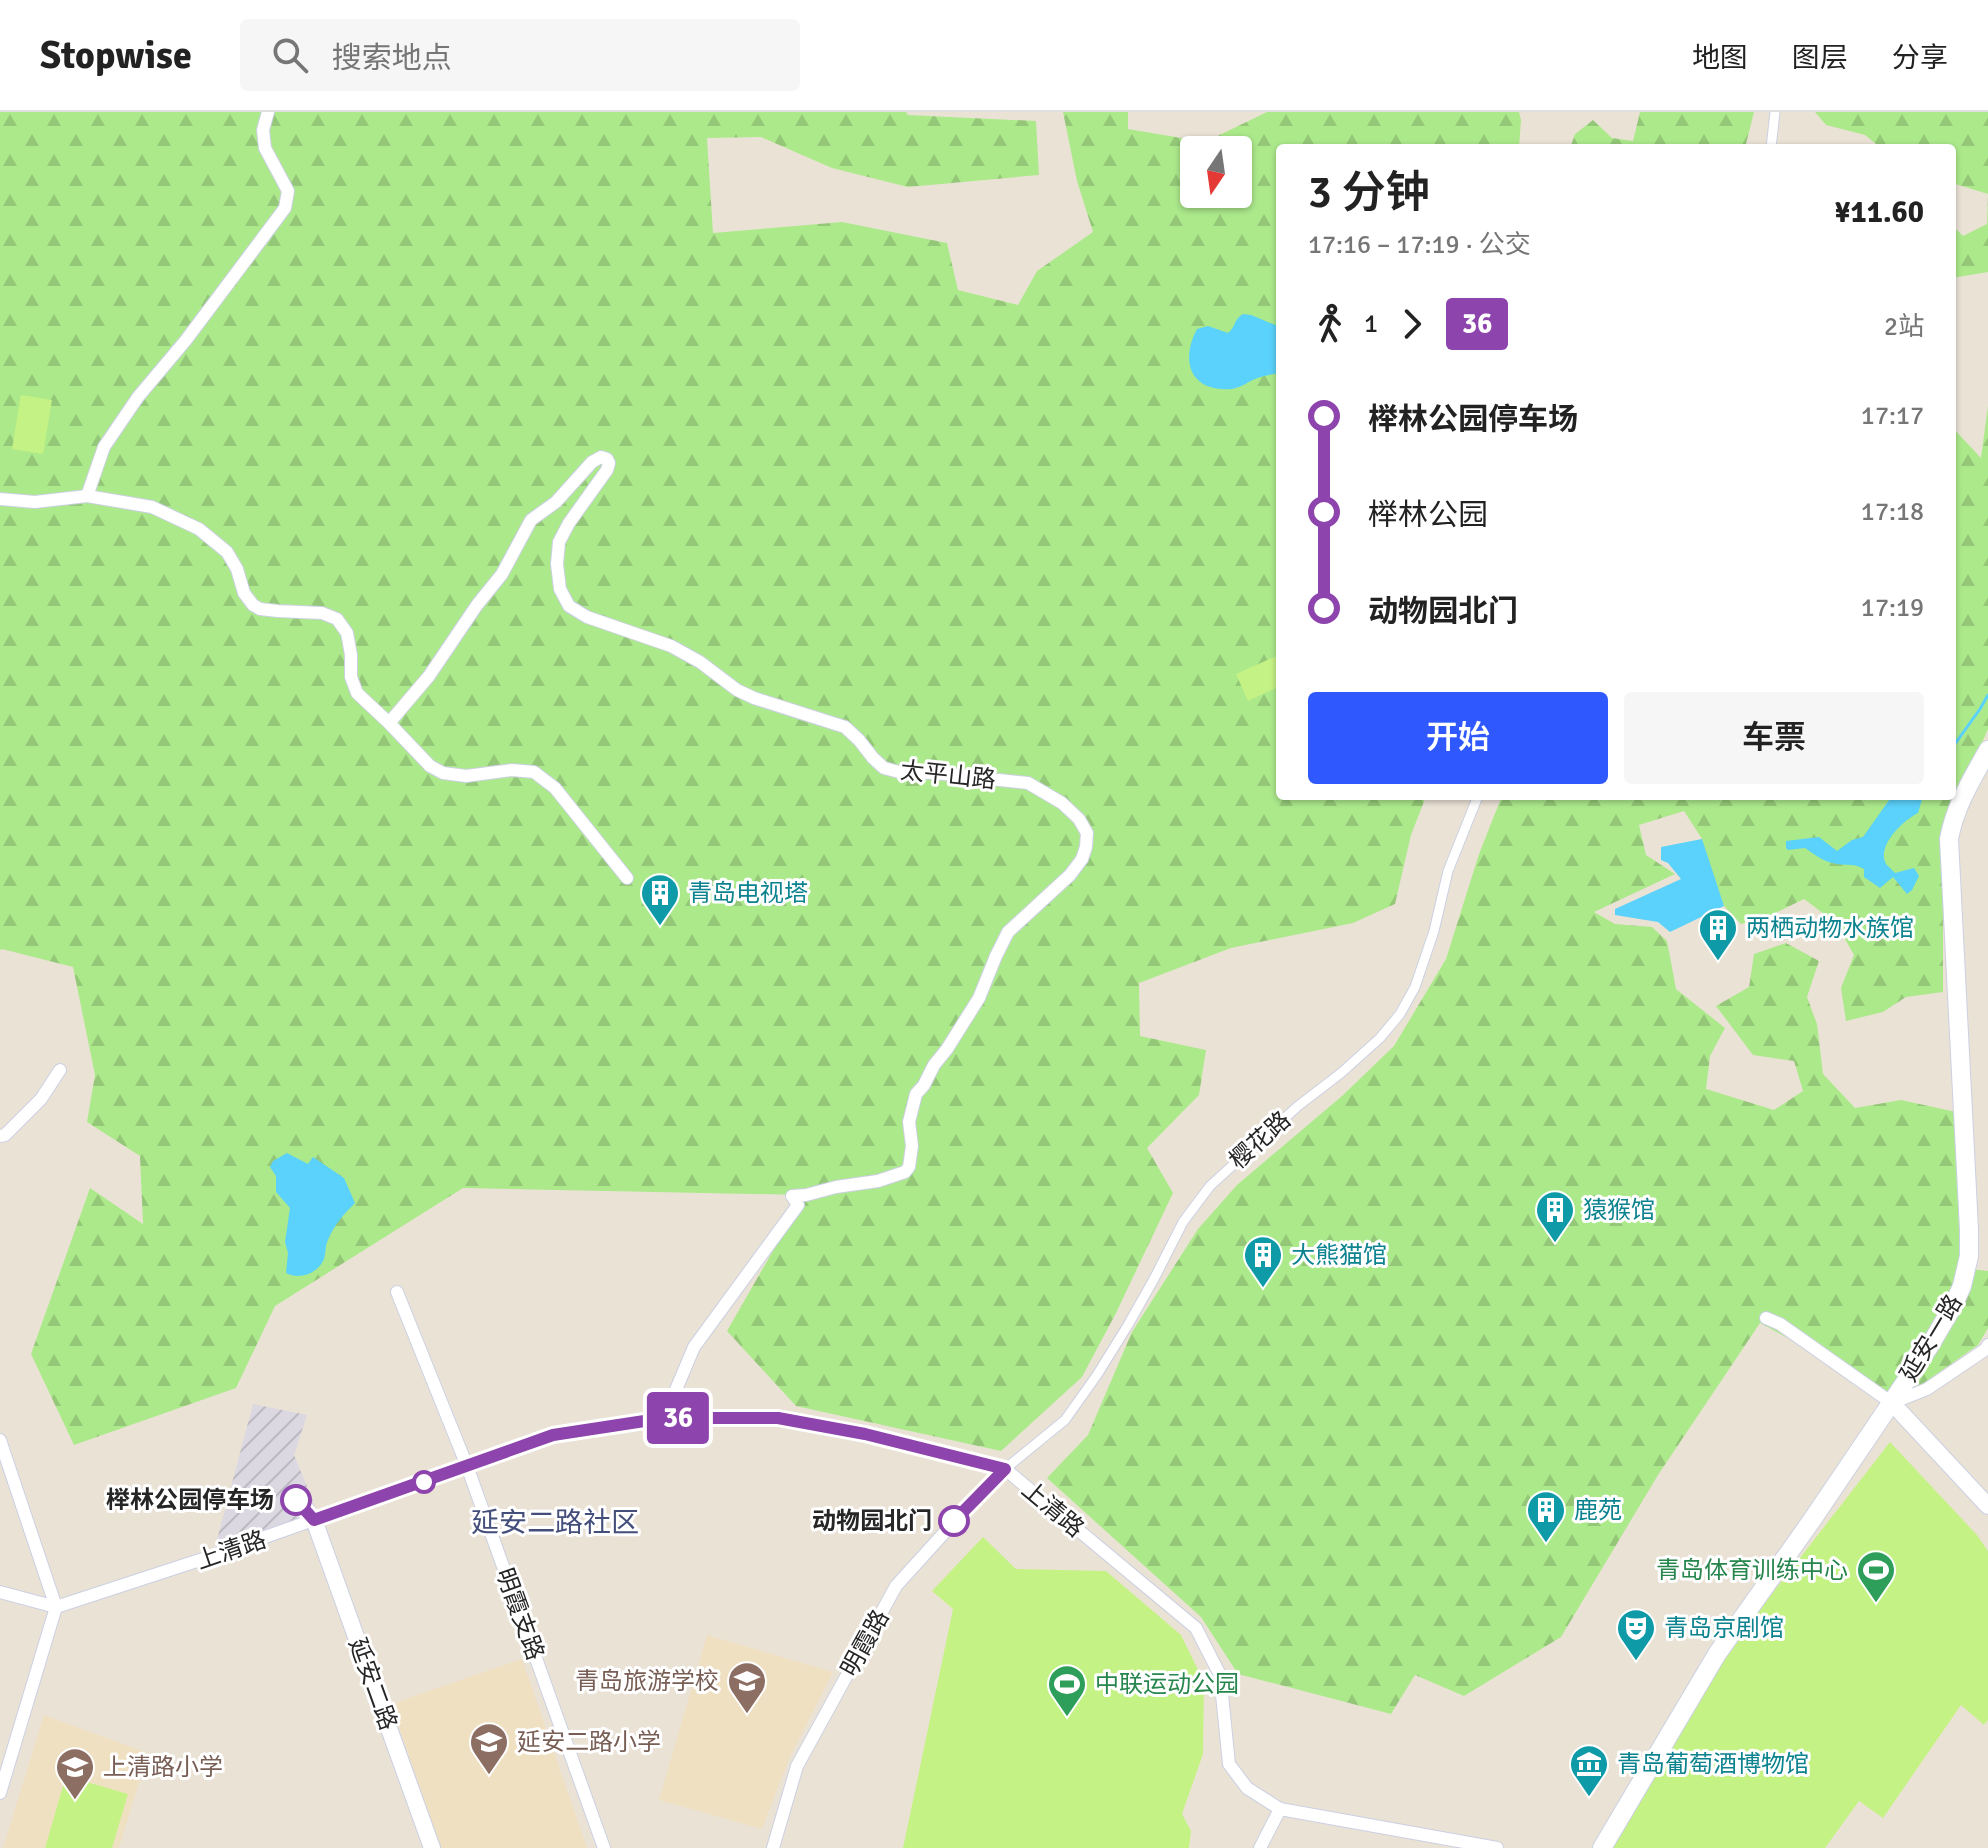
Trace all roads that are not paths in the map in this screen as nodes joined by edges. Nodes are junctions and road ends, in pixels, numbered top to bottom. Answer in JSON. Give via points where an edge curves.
{"nodes":[{"id":1,"x":268,"y":112,"type":"edge"},
{"id":2,"x":1775,"y":112,"type":"edge"},
{"id":3,"x":1771,"y":144,"type":"edge"},
{"id":4,"x":87,"y":496,"type":"junction"},
{"id":5,"x":0,"y":499,"type":"edge"},
{"id":6,"x":389,"y":723,"type":"junction"},
{"id":7,"x":1988,"y":750,"type":"edge"},
{"id":8,"x":1476,"y":800,"type":"edge"},
{"id":9,"x":627,"y":878,"type":"dead end"},
{"id":10,"x":60,"y":1070,"type":"dead end"},
{"id":11,"x":0,"y":1136,"type":"edge"},
{"id":12,"x":397,"y":1292,"type":"dead end"},
{"id":13,"x":1766,"y":1318,"type":"dead end"},
{"id":14,"x":1988,"y":1345,"type":"edge"},
{"id":15,"x":1892,"y":1403,"type":"junction"},
{"id":16,"x":664,"y":1418,"type":"junction"},
{"id":17,"x":0,"y":1440,"type":"edge"},
{"id":18,"x":467,"y":1466,"type":"junction"},
{"id":19,"x":1005,"y":1469,"type":"junction"},
{"id":20,"x":1988,"y":1506,"type":"edge"},
{"id":21,"x":314,"y":1520,"type":"junction"},
{"id":22,"x":0,"y":1592,"type":"edge"},
{"id":23,"x":56,"y":1607,"type":"junction"},
{"id":24,"x":0,"y":1793,"type":"edge"},
{"id":25,"x":1280,"y":1809,"type":"junction"},
{"id":26,"x":1420,"y":1833,"type":"junction"},
{"id":27,"x":432,"y":1848,"type":"edge"},
{"id":28,"x":604,"y":1848,"type":"edge"},
{"id":29,"x":773,"y":1848,"type":"edge"},
{"id":30,"x":1260,"y":1848,"type":"edge"},
{"id":31,"x":1417,"y":1848,"type":"edge"},
{"id":32,"x":1497,"y":1848,"type":"edge"},
{"id":33,"x":1602,"y":1848,"type":"edge"}],
"edges":[{"from":1,"to":4,"type":"street","via":[[265,148],[288,191],[285,208],[138,397],[104,447]]},
{"from":2,"to":3,"type":"street"},
{"from":4,"to":5,"type":"street","via":[[35,502]]},
{"from":4,"to":6,"type":"street","via":[[152,507],[199,529],[227,552],[244,593],[260,609],[322,613],[337,619],[347,633],[357,693]]},
{"from":6,"to":9,"type":"street","via":[[443,773],[534,772],[555,788]]},
{"from":6,"to":16,"type":"street","name":"太平山路","via":[[502,574],[531,520],[601,457],[609,463],[607,470],[559,542],[560,589],[569,606],[671,646],[754,698],[845,727],[884,768],[1028,783],[1062,803],[1087,833],[1082,859],[1070,875],[1008,932],[979,998],[916,1094],[909,1122],[909,1167],[878,1181],[792,1196],[798,1205],[694,1347]]},
{"from":7,"to":15,"type":"main road","name":"延安一路","via":[[1960,801],[1949,839],[1969,1256],[1953,1306]]},
{"from":8,"to":19,"type":"street","name":"樱花路","via":[[1448,871],[1415,987],[1400,1014],[1359,1058],[1210,1186],[1065,1420]]},
{"from":10,"to":11,"type":"street","via":[[41,1099]]},
{"from":12,"to":18,"type":"street","name":"明霞支路"},
{"from":13,"to":15,"type":"street"},
{"from":14,"to":15,"type":"street","via":[[1927,1389]]},
{"from":15,"to":20,"type":"street"},
{"from":15,"to":33,"type":"main road","name":"延安一路","via":[[1717,1654]]},
{"from":16,"to":18,"type":"street","name":"上清路","via":[[553,1435]]},
{"from":16,"to":19,"type":"street","name":"上清路","via":[[778,1418]]},
{"from":17,"to":23,"type":"street"},
{"from":18,"to":21,"type":"street","name":"上清路"},
{"from":18,"to":28,"type":"street","name":"明霞支路"},
{"from":19,"to":25,"type":"street","name":"上清路","via":[[1196,1628],[1220,1675],[1229,1764],[1247,1788]]},
{"from":19,"to":29,"type":"street","name":"明霞路","via":[[896,1586],[797,1766]]},
{"from":21,"to":23,"type":"street","name":"上清路"},
{"from":21,"to":27,"type":"street","name":"延安二路"},
{"from":22,"to":23,"type":"street"},
{"from":23,"to":24,"type":"street"},
{"from":25,"to":26,"type":"street","name":"上清路"},
{"from":25,"to":30,"type":"street"},
{"from":26,"to":31,"type":"street"},
{"from":26,"to":32,"type":"street","name":"上清路"}]}
